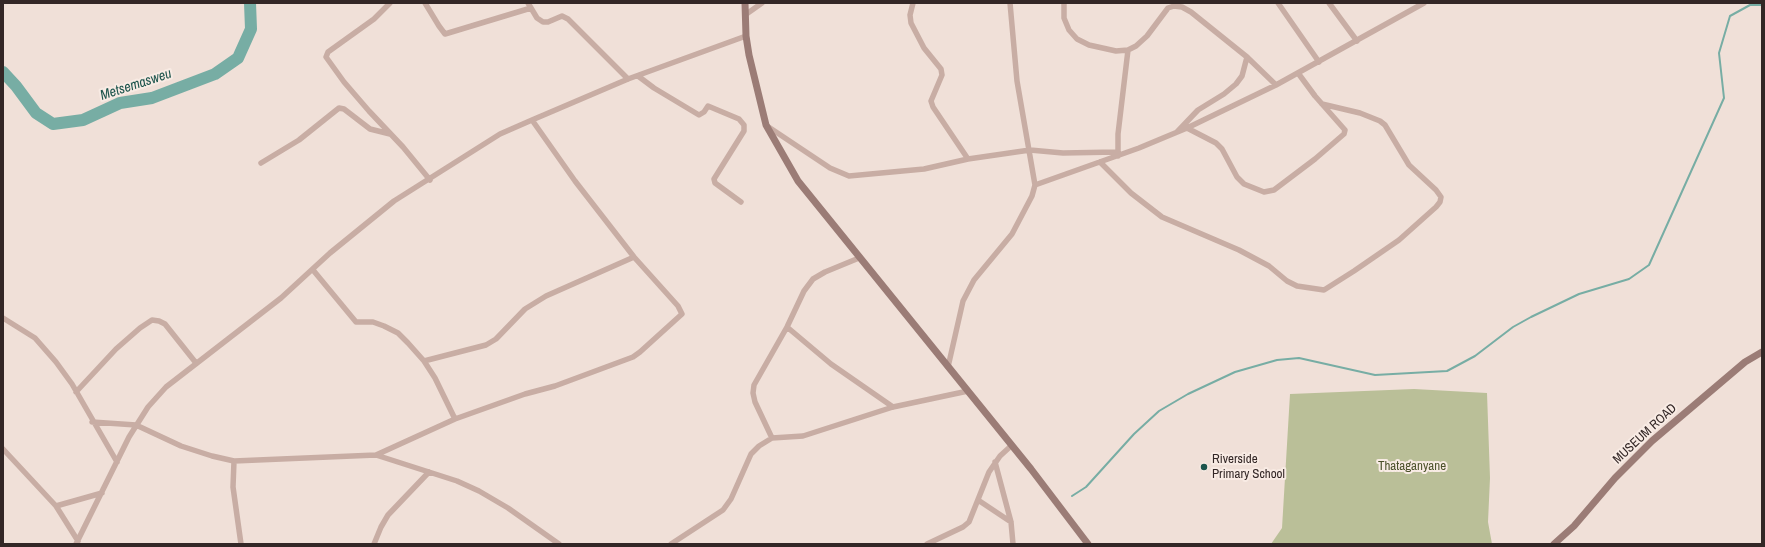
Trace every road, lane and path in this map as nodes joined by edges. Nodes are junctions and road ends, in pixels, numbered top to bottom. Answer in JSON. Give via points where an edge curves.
{"nodes":[{"id":1,"x":390,"y":3,"type":"edge"},
{"id":2,"x":425,"y":3,"type":"edge"},
{"id":3,"x":745,"y":3,"type":"edge"},
{"id":4,"x":762,"y":3,"type":"edge"},
{"id":5,"x":913,"y":3,"type":"edge"},
{"id":6,"x":1010,"y":3,"type":"edge"},
{"id":7,"x":1064,"y":3,"type":"edge"},
{"id":8,"x":1278,"y":3,"type":"edge"},
{"id":9,"x":1329,"y":3,"type":"edge"},
{"id":10,"x":1411,"y":3,"type":"edge"},
{"id":11,"x":1424,"y":3,"type":"edge"},
{"id":12,"x":1167,"y":5,"type":"edge"},
{"id":13,"x":529,"y":6,"type":"edge"},
{"id":14,"x":1413,"y":10,"type":"junction"},
{"id":15,"x":745,"y":15,"type":"junction"},
{"id":16,"x":746,"y":36,"type":"junction"},
{"id":17,"x":1357,"y":41,"type":"junction"},
{"id":18,"x":1128,"y":50,"type":"junction"},
{"id":19,"x":1246,"y":57,"type":"junction"},
{"id":20,"x":1319,"y":62,"type":"junction"},
{"id":21,"x":1298,"y":73,"type":"junction"},
{"id":22,"x":638,"y":76,"type":"junction"},
{"id":23,"x":628,"y":79,"type":"junction"},
{"id":24,"x":1276,"y":85,"type":"junction"},
{"id":25,"x":1322,"y":104,"type":"junction"},
{"id":26,"x":532,"y":120,"type":"junction"},
{"id":27,"x":766,"y":125,"type":"junction"},
{"id":28,"x":1187,"y":128,"type":"junction"},
{"id":29,"x":390,"y":134,"type":"junction"},
{"id":30,"x":1175,"y":134,"type":"junction"},
{"id":31,"x":1030,"y":150,"type":"junction"},
{"id":32,"x":1118,"y":154,"type":"junction"},
{"id":33,"x":968,"y":159,"type":"junction"},
{"id":34,"x":1100,"y":162,"type":"junction"},
{"id":35,"x":261,"y":163,"type":"dead end"},
{"id":36,"x":430,"y":180,"type":"junction"},
{"id":37,"x":1035,"y":185,"type":"junction"},
{"id":38,"x":741,"y":202,"type":"dead end"},
{"id":39,"x":634,"y":257,"type":"junction"},
{"id":40,"x":859,"y":258,"type":"junction"},
{"id":41,"x":313,"y":270,"type":"junction"},
{"id":42,"x":3,"y":318,"type":"edge"},
{"id":43,"x":787,"y":327,"type":"junction"},
{"id":44,"x":1762,"y":352,"type":"edge"},
{"id":45,"x":424,"y":361,"type":"junction"},
{"id":46,"x":196,"y":363,"type":"junction"},
{"id":47,"x":948,"y":367,"type":"junction"},
{"id":48,"x":968,"y":391,"type":"junction"},
{"id":49,"x":76,"y":392,"type":"junction"},
{"id":50,"x":893,"y":407,"type":"junction"},
{"id":51,"x":455,"y":419,"type":"junction"},
{"id":52,"x":92,"y":422,"type":"junction"},
{"id":53,"x":136,"y":425,"type":"junction"},
{"id":54,"x":772,"y":438,"type":"junction"},
{"id":55,"x":1012,"y":445,"type":"junction"},
{"id":56,"x":3,"y":449,"type":"edge"},
{"id":57,"x":376,"y":456,"type":"junction"},
{"id":58,"x":234,"y":461,"type":"junction"},
{"id":59,"x":117,"y":462,"type":"junction"},
{"id":60,"x":995,"y":462,"type":"junction"},
{"id":61,"x":429,"y":472,"type":"junction"},
{"id":62,"x":102,"y":494,"type":"junction"},
{"id":63,"x":978,"y":500,"type":"junction"},
{"id":64,"x":56,"y":506,"type":"junction"},
{"id":65,"x":1011,"y":522,"type":"junction"},
{"id":66,"x":77,"y":542,"type":"edge"},
{"id":67,"x":241,"y":544,"type":"edge"},
{"id":68,"x":374,"y":544,"type":"edge"},
{"id":69,"x":559,"y":544,"type":"edge"},
{"id":70,"x":671,"y":544,"type":"edge"},
{"id":71,"x":927,"y":544,"type":"edge"},
{"id":72,"x":1013,"y":544,"type":"edge"},
{"id":73,"x":1088,"y":544,"type":"edge"},
{"id":74,"x":1554,"y":544,"type":"edge"}],
"edges":[{"from":1,"to":29,"type":"street","via":[[374,19],[326,54],[344,82]]},
{"from":2,"to":13,"type":"street","via":[[445,34]]},
{"from":3,"to":15,"type":"street"},
{"from":4,"to":15,"type":"street"},
{"from":5,"to":33,"type":"street","via":[[911,23],[924,48],[941,69],[942,75],[931,101],[933,107]]},
{"from":6,"to":31,"type":"street","via":[[1017,81]]},
{"from":7,"to":18,"type":"street","via":[[1064,18],[1069,30],[1078,39],[1102,49]]},
{"from":8,"to":20,"type":"street"},
{"from":9,"to":17,"type":"street"},
{"from":10,"to":14,"type":"street"},
{"from":11,"to":14,"type":"street"},
{"from":12,"to":18,"type":"street","via":[[1147,36]]},
{"from":12,"to":19,"type":"street","via":[[1182,7],[1191,12]]},
{"from":13,"to":23,"type":"street","via":[[543,22],[562,16],[568,19]]},
{"from":14,"to":17,"type":"street"},
{"from":15,"to":16,"type":"street"},
{"from":16,"to":22,"type":"street"},
{"from":16,"to":27,"type":"street"},
{"from":17,"to":20,"type":"street"},
{"from":18,"to":32,"type":"street","via":[[1121,100]]},
{"from":19,"to":24,"type":"street"},
{"from":19,"to":30,"type":"street","via":[[1242,76],[1236,84],[1198,110]]},
{"from":20,"to":21,"type":"street"},
{"from":21,"to":24,"type":"street"},
{"from":21,"to":25,"type":"street"},
{"from":22,"to":23,"type":"street"},
{"from":22,"to":38,"type":"street","via":[[699,115],[708,106],[739,119],[744,125],[744,130],[714,179],[714,182]]},
{"from":23,"to":26,"type":"street"},
{"from":24,"to":28,"type":"street"},
{"from":25,"to":28,"type":"street","via":[[1343,127],[1344,134],[1270,192],[1244,184],[1236,177],[1216,142]]},
{"from":25,"to":34,"type":"street","via":[[1360,113],[1380,121],[1409,165],[1441,197],[1436,207],[1399,240],[1324,290],[1297,286],[1269,266],[1239,250],[1162,217],[1131,194]]},
{"from":26,"to":36,"type":"street","via":[[500,134]]},
{"from":26,"to":39,"type":"street"},
{"from":27,"to":33,"type":"street","via":[[830,168],[849,176],[924,169]]},
{"from":27,"to":40,"type":"street","via":[[798,181]]},
{"from":28,"to":30,"type":"street"},
{"from":29,"to":35,"type":"street","via":[[370,129],[344,108],[339,108],[299,140]]},
{"from":29,"to":36,"type":"street"},
{"from":30,"to":32,"type":"street"},
{"from":31,"to":32,"type":"street"},
{"from":31,"to":33,"type":"street"},
{"from":31,"to":37,"type":"street"},
{"from":32,"to":34,"type":"street"},
{"from":34,"to":37,"type":"street"},
{"from":36,"to":41,"type":"street","via":[[389,205]]},
{"from":37,"to":47,"type":"street","via":[[1012,234],[974,280],[963,301]]},
{"from":39,"to":45,"type":"street","via":[[546,296],[525,309],[496,339],[486,345]]},
{"from":39,"to":51,"type":"street","via":[[678,306],[682,314],[680,317],[633,357]]},
{"from":40,"to":43,"type":"street","via":[[813,279],[804,291]]},
{"from":40,"to":47,"type":"street"},
{"from":41,"to":45,"type":"street","via":[[356,322],[373,322],[398,333]]},
{"from":41,"to":46,"type":"street","via":[[281,298]]},
{"from":42,"to":49,"type":"street","via":[[35,338],[56,362]]},
{"from":43,"to":50,"type":"street","via":[[831,364]]},
{"from":43,"to":54,"type":"street","via":[[754,385],[755,402]]},
{"from":44,"to":74,"type":"street","name":"MUSEUM ROAD","via":[[1744,362],[1652,441],[1615,478],[1574,526]]},
{"from":45,"to":51,"type":"street","via":[[439,384]]},
{"from":46,"to":49,"type":"street","via":[[165,324],[152,320],[116,349]]},
{"from":46,"to":53,"type":"street","via":[[166,387],[148,406]]},
{"from":47,"to":48,"type":"street"},
{"from":48,"to":50,"type":"street"},
{"from":48,"to":55,"type":"street"},
{"from":49,"to":52,"type":"street"},
{"from":50,"to":54,"type":"street","via":[[803,436]]},
{"from":51,"to":57,"type":"street"},
{"from":52,"to":53,"type":"street"},
{"from":52,"to":59,"type":"street"},
{"from":53,"to":58,"type":"street","via":[[181,446]]},
{"from":53,"to":59,"type":"street"},
{"from":54,"to":70,"type":"street","via":[[751,454],[731,499],[723,510]]},
{"from":55,"to":60,"type":"street"},
{"from":55,"to":73,"type":"street"},
{"from":56,"to":64,"type":"street"},
{"from":57,"to":58,"type":"street"},
{"from":57,"to":61,"type":"street"},
{"from":58,"to":67,"type":"street","via":[[233,486]]},
{"from":59,"to":62,"type":"street"},
{"from":60,"to":63,"type":"street"},
{"from":60,"to":65,"type":"street"},
{"from":61,"to":68,"type":"street","via":[[388,515]]},
{"from":61,"to":69,"type":"street","via":[[456,480],[479,491]]},
{"from":62,"to":64,"type":"street"},
{"from":62,"to":66,"type":"street"},
{"from":63,"to":65,"type":"street"},
{"from":63,"to":71,"type":"street","via":[[969,522]]},
{"from":64,"to":66,"type":"street"},
{"from":65,"to":72,"type":"street"}]}
